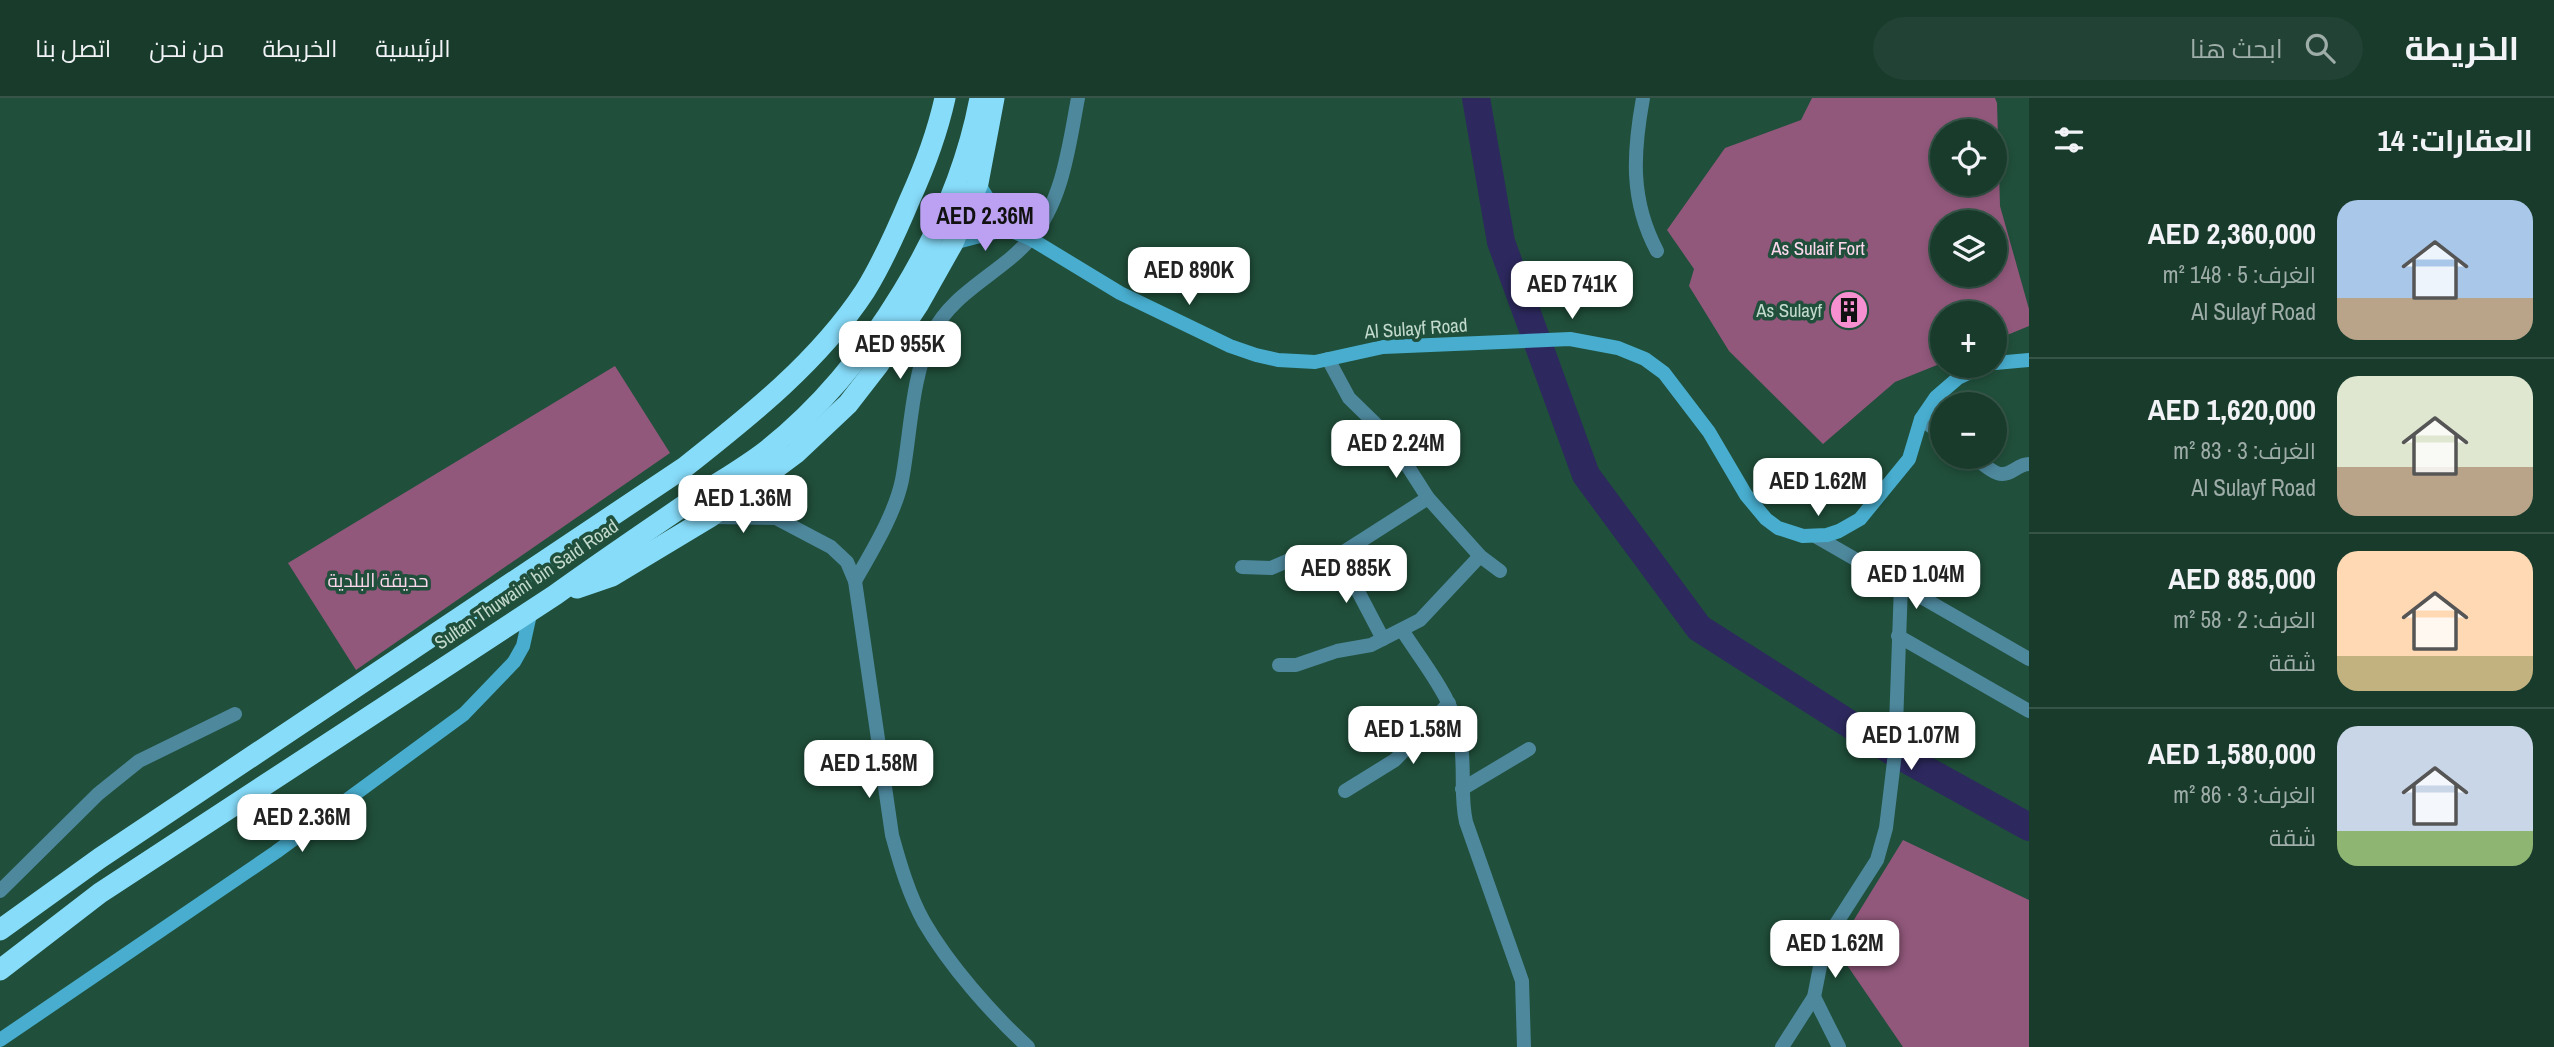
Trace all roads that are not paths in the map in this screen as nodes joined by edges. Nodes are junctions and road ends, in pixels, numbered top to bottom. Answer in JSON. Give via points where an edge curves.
{"nodes":[{"id":1,"x":945,"y":98,"type":"edge"},
{"id":2,"x":980,"y":98,"type":"edge"},
{"id":3,"x":994,"y":98,"type":"edge"},
{"id":4,"x":1078,"y":98,"type":"edge"},
{"id":5,"x":1643,"y":98,"type":"edge"},
{"id":6,"x":978,"y":183,"type":"junction"},
{"id":7,"x":1007,"y":229,"type":"junction"},
{"id":8,"x":1031,"y":239,"type":"junction"},
{"id":9,"x":953,"y":243,"type":"junction"},
{"id":10,"x":1657,"y":251,"type":"dead end"},
{"id":11,"x":1328,"y":359,"type":"junction"},
{"id":12,"x":2029,"y":360,"type":"edge"},
{"id":13,"x":2007,"y":362,"type":"edge"},
{"id":14,"x":1960,"y":378,"type":"edge"},
{"id":15,"x":1921,"y":419,"type":"junction"},
{"id":16,"x":1930,"y":426,"type":"edge"},
{"id":17,"x":2029,"y":464,"type":"edge"},
{"id":18,"x":776,"y":468,"type":"junction"},
{"id":19,"x":1992,"y":469,"type":"edge"},
{"id":20,"x":1429,"y":498,"type":"junction"},
{"id":21,"x":710,"y":517,"type":"junction"},
{"id":22,"x":776,"y":518,"type":"junction"},
{"id":23,"x":1815,"y":536,"type":"junction"},
{"id":24,"x":1339,"y":555,"type":"junction"},
{"id":25,"x":1480,"y":556,"type":"junction"},
{"id":26,"x":1242,"y":567,"type":"dead end"},
{"id":27,"x":1500,"y":571,"type":"dead end"},
{"id":28,"x":855,"y":581,"type":"junction"},
{"id":29,"x":1900,"y":585,"type":"junction"},
{"id":30,"x":555,"y":595,"type":"junction"},
{"id":31,"x":531,"y":610,"type":"junction"},
{"id":32,"x":1402,"y":629,"type":"junction"},
{"id":33,"x":1898,"y":636,"type":"junction"},
{"id":34,"x":1383,"y":639,"type":"junction"},
{"id":35,"x":2029,"y":659,"type":"edge"},
{"id":36,"x":1279,"y":665,"type":"dead end"},
{"id":37,"x":1449,"y":703,"type":"junction"},
{"id":38,"x":2029,"y":711,"type":"edge"},
{"id":39,"x":235,"y":714,"type":"dead end"},
{"id":40,"x":1529,"y":749,"type":"dead end"},
{"id":41,"x":1462,"y":789,"type":"junction"},
{"id":42,"x":1345,"y":791,"type":"dead end"},
{"id":43,"x":0,"y":891,"type":"edge"},
{"id":44,"x":0,"y":930,"type":"edge"},
{"id":45,"x":0,"y":970,"type":"edge"},
{"id":46,"x":1814,"y":998,"type":"junction"},
{"id":47,"x":0,"y":1040,"type":"edge"},
{"id":48,"x":1028,"y":1047,"type":"edge"},
{"id":49,"x":1524,"y":1047,"type":"edge"},
{"id":50,"x":1782,"y":1047,"type":"edge"},
{"id":51,"x":1839,"y":1047,"type":"edge"}],
"edges":[{"from":1,"to":44,"type":"highway","name":"Sultan Thuwaini bin Said Road","via":[[927,160],[865,290],[808,360],[743,422],[685,467],[111,850]]},
{"from":2,"to":30,"type":"highway","name":"Sultan Thuwaini bin Said Road","via":[[960,171],[906,288],[837,383],[765,451]]},
{"from":3,"to":6,"type":"highway"},
{"from":4,"to":8,"type":"street","via":[[1056,192]]},
{"from":5,"to":10,"type":"street","via":[[1637,198]]},
{"from":6,"to":7,"type":"street"},
{"from":6,"to":9,"type":"highway"},
{"from":7,"to":8,"type":"street","name":"Al Sulayf Road"},
{"from":7,"to":9,"type":"street"},
{"from":8,"to":11,"type":"street","name":"Al Sulayf Road","via":[[1120,293],[1230,346],[1278,360]]},
{"from":8,"to":28,"type":"street","via":[[955,304],[933,332],[916,390],[901,482],[879,538]]},
{"from":9,"to":18,"type":"highway","via":[[918,305],[848,404]]},
{"from":11,"to":20,"type":"street","via":[[1349,398],[1389,437]]},
{"from":11,"to":23,"type":"street","name":"Al Sulayf Road","via":[[1383,347],[1570,339],[1618,348],[1664,373],[1766,519],[1793,533]]},
{"from":12,"to":13,"type":"street"},
{"from":14,"to":15,"type":"street","via":[[1936,397]]},
{"from":15,"to":16,"type":"street"},
{"from":15,"to":23,"type":"street","name":"Al Sulayf Road","via":[[1909,458],[1860,519],[1839,531]]},
{"from":17,"to":19,"type":"street","via":[[2006,474]]},
{"from":18,"to":21,"type":"highway"},
{"from":18,"to":22,"type":"street"},
{"from":20,"to":24,"type":"street"},
{"from":20,"to":25,"type":"street"},
{"from":21,"to":22,"type":"street"},
{"from":21,"to":30,"type":"highway","via":[[612,576]]},
{"from":22,"to":28,"type":"street","via":[[831,547],[847,562]]},
{"from":23,"to":29,"type":"street"},
{"from":24,"to":26,"type":"street","via":[[1314,571],[1292,559],[1271,568]]},
{"from":24,"to":34,"type":"street"},
{"from":25,"to":27,"type":"street"},
{"from":25,"to":32,"type":"street","via":[[1420,620]]},
{"from":28,"to":48,"type":"street","via":[[900,864],[934,937],[992,1012]]},
{"from":29,"to":33,"type":"street"},
{"from":29,"to":35,"type":"street"},
{"from":30,"to":31,"type":"highway","name":"Sultan Thuwaini bin Said Road"},
{"from":31,"to":45,"type":"highway","name":"Sultan Thuwaini bin Said Road","via":[[100,893]]},
{"from":31,"to":47,"type":"street","via":[[523,646],[514,662],[464,714],[275,852]]},
{"from":32,"to":34,"type":"street"},
{"from":32,"to":37,"type":"street"},
{"from":33,"to":38,"type":"street"},
{"from":33,"to":46,"type":"street","via":[[1895,753],[1886,828],[1877,860],[1825,941]]},
{"from":34,"to":36,"type":"street","via":[[1296,665]]},
{"from":37,"to":41,"type":"street","via":[[1462,746]]},
{"from":37,"to":42,"type":"street","via":[[1395,760]]},
{"from":39,"to":43,"type":"street","via":[[139,761],[98,794]]},
{"from":40,"to":41,"type":"street"},
{"from":41,"to":49,"type":"street","via":[[1466,822],[1522,981]]},
{"from":46,"to":50,"type":"street"},
{"from":46,"to":51,"type":"street"}]}
